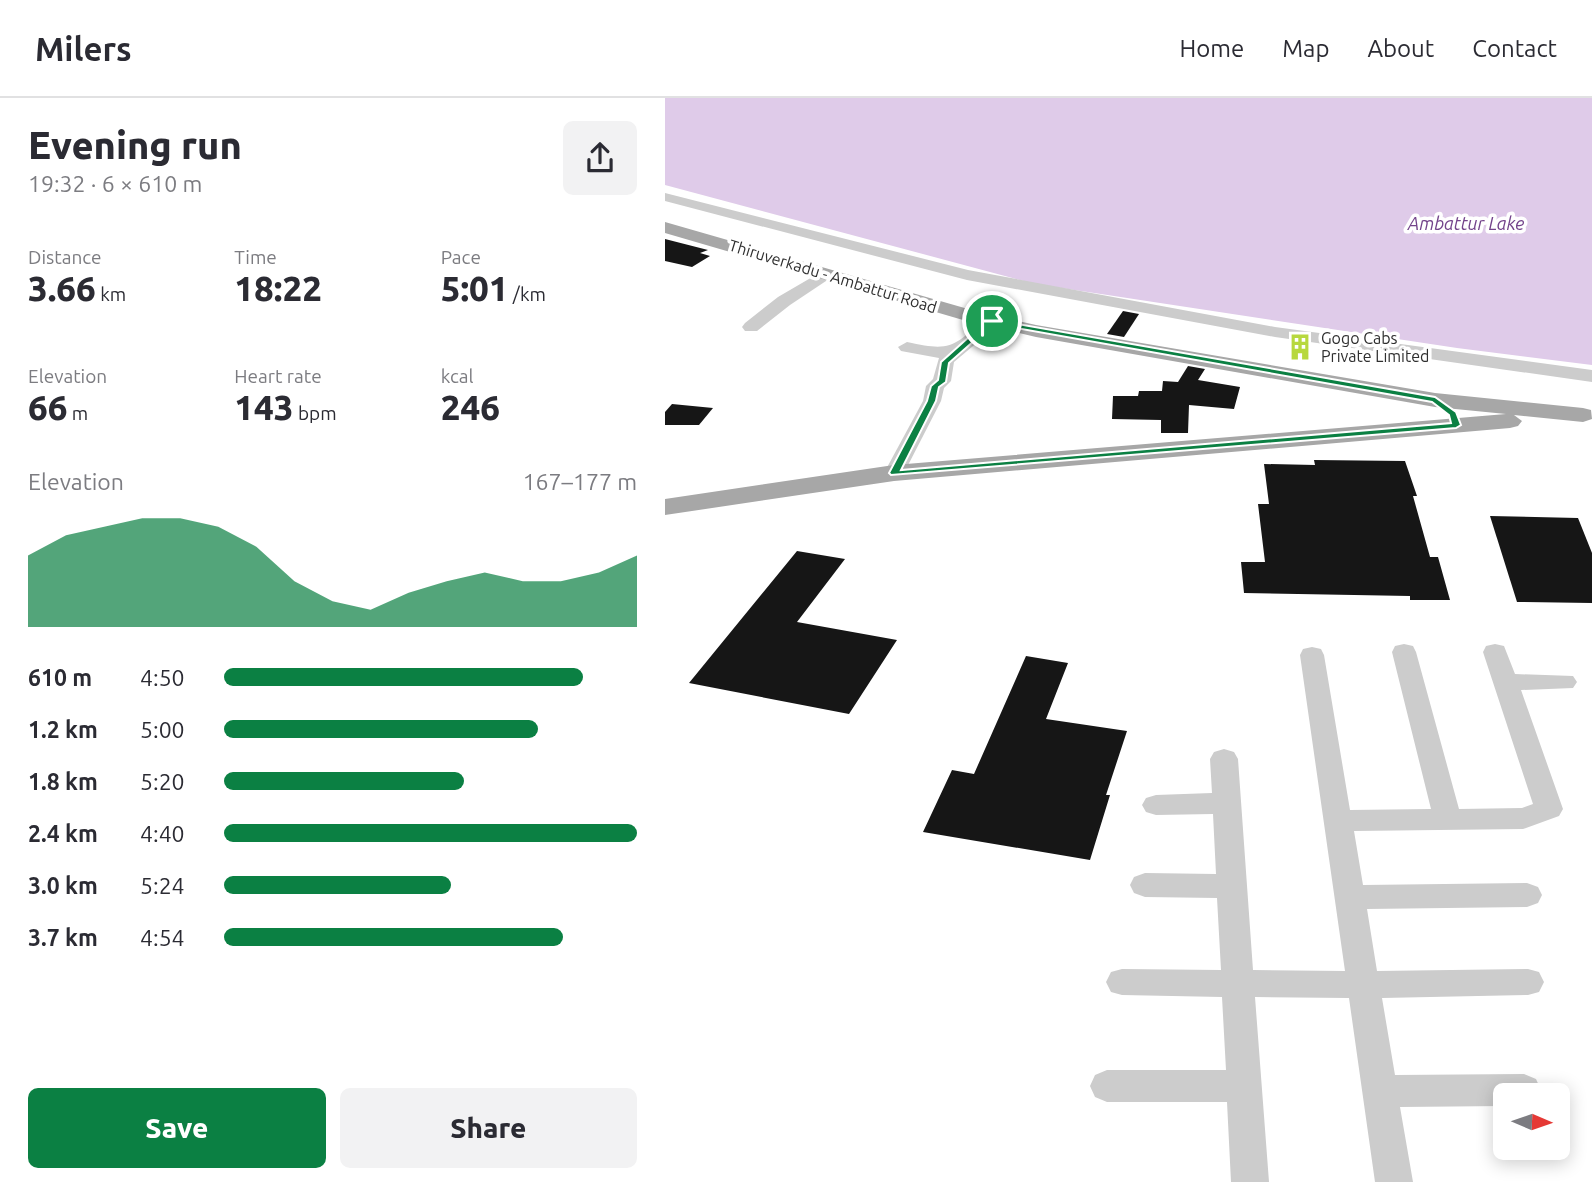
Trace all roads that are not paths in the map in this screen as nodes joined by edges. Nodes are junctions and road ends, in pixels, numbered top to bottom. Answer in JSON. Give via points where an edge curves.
{"nodes":[{"id":1,"x":665,"y":197,"type":"edge"},
{"id":2,"x":665,"y":228,"type":"edge"},
{"id":3,"x":826,"y":274,"type":"junction"},
{"id":4,"x":992,"y":321,"type":"junction"},
{"id":5,"x":751,"y":327,"type":"dead end"},
{"id":6,"x":907,"y":347,"type":"dead end"},
{"id":7,"x":952,"y":354,"type":"junction"},
{"id":8,"x":1592,"y":376,"type":"edge"},
{"id":9,"x":1435,"y":400,"type":"junction"},
{"id":10,"x":1587,"y":416,"type":"edge"},
{"id":11,"x":1456,"y":425,"type":"junction"},
{"id":12,"x":894,"y":473,"type":"junction"},
{"id":13,"x":665,"y":507,"type":"edge"},
{"id":14,"x":1404,"y":652,"type":"dead end"},
{"id":15,"x":1495,"y":652,"type":"dead end"},
{"id":16,"x":1312,"y":655,"type":"dead end"},
{"id":17,"x":1506,"y":682,"type":"junction"},
{"id":18,"x":1564,"y":682,"type":"dead end"},
{"id":19,"x":1224,"y":758,"type":"dead end"},
{"id":20,"x":1227,"y":803,"type":"junction"},
{"id":21,"x":1156,"y":805,"type":"dead end"},
{"id":22,"x":1448,"y":820,"type":"junction"},
{"id":23,"x":1338,"y":821,"type":"junction"},
{"id":24,"x":1145,"y":885,"type":"dead end"},
{"id":25,"x":1232,"y":886,"type":"junction"},
{"id":26,"x":1527,"y":895,"type":"dead end"},
{"id":27,"x":1349,"y":897,"type":"junction"},
{"id":28,"x":1122,"y":982,"type":"dead end"},
{"id":29,"x":1528,"y":982,"type":"dead end"},
{"id":30,"x":1238,"y":983,"type":"junction"},
{"id":31,"x":1363,"y":985,"type":"junction"},
{"id":32,"x":1107,"y":1086,"type":"dead end"},
{"id":33,"x":1244,"y":1086,"type":"junction"},
{"id":34,"x":1493,"y":1090,"type":"edge"},
{"id":35,"x":1380,"y":1091,"type":"junction"},
{"id":36,"x":1251,"y":1182,"type":"edge"},
{"id":37,"x":1394,"y":1182,"type":"edge"}],
"edges":[{"from":1,"to":8,"type":"street","via":[[967,275],[1275,332]]},
{"from":2,"to":3,"type":"main road","name":"Thiruverkadu - Ambattur Road"},
{"from":3,"to":4,"type":"main road","name":"Thiruverkadu - Ambattur Road"},
{"from":3,"to":5,"type":"street"},
{"from":4,"to":7,"type":"street"},
{"from":4,"to":9,"type":"main road","name":"Thiruverkadu - Ambattur Road"},
{"from":6,"to":7,"type":"street"},
{"from":7,"to":12,"type":"street"},
{"from":9,"to":10,"type":"main road","name":"Thiruverkadu - Ambattur Road"},
{"from":9,"to":11,"type":"main road","via":[[1453,414]]},
{"from":10,"to":11,"type":"main road"},
{"from":11,"to":12,"type":"main road"},
{"from":12,"to":13,"type":"main road"},
{"from":14,"to":22,"type":"street"},
{"from":15,"to":17,"type":"street"},
{"from":16,"to":23,"type":"street"},
{"from":17,"to":18,"type":"street"},
{"from":17,"to":22,"type":"street","via":[[1549,809],[1523,818]]},
{"from":19,"to":20,"type":"street"},
{"from":20,"to":21,"type":"street"},
{"from":20,"to":25,"type":"street"},
{"from":22,"to":23,"type":"street"},
{"from":23,"to":27,"type":"street"},
{"from":24,"to":25,"type":"street"},
{"from":25,"to":30,"type":"street"},
{"from":26,"to":27,"type":"street"},
{"from":27,"to":31,"type":"street"},
{"from":28,"to":30,"type":"street"},
{"from":29,"to":31,"type":"street"},
{"from":30,"to":31,"type":"street"},
{"from":30,"to":33,"type":"street"},
{"from":31,"to":35,"type":"street"},
{"from":32,"to":33,"type":"street"},
{"from":33,"to":36,"type":"street"},
{"from":34,"to":35,"type":"street"},
{"from":35,"to":37,"type":"street"}]}
